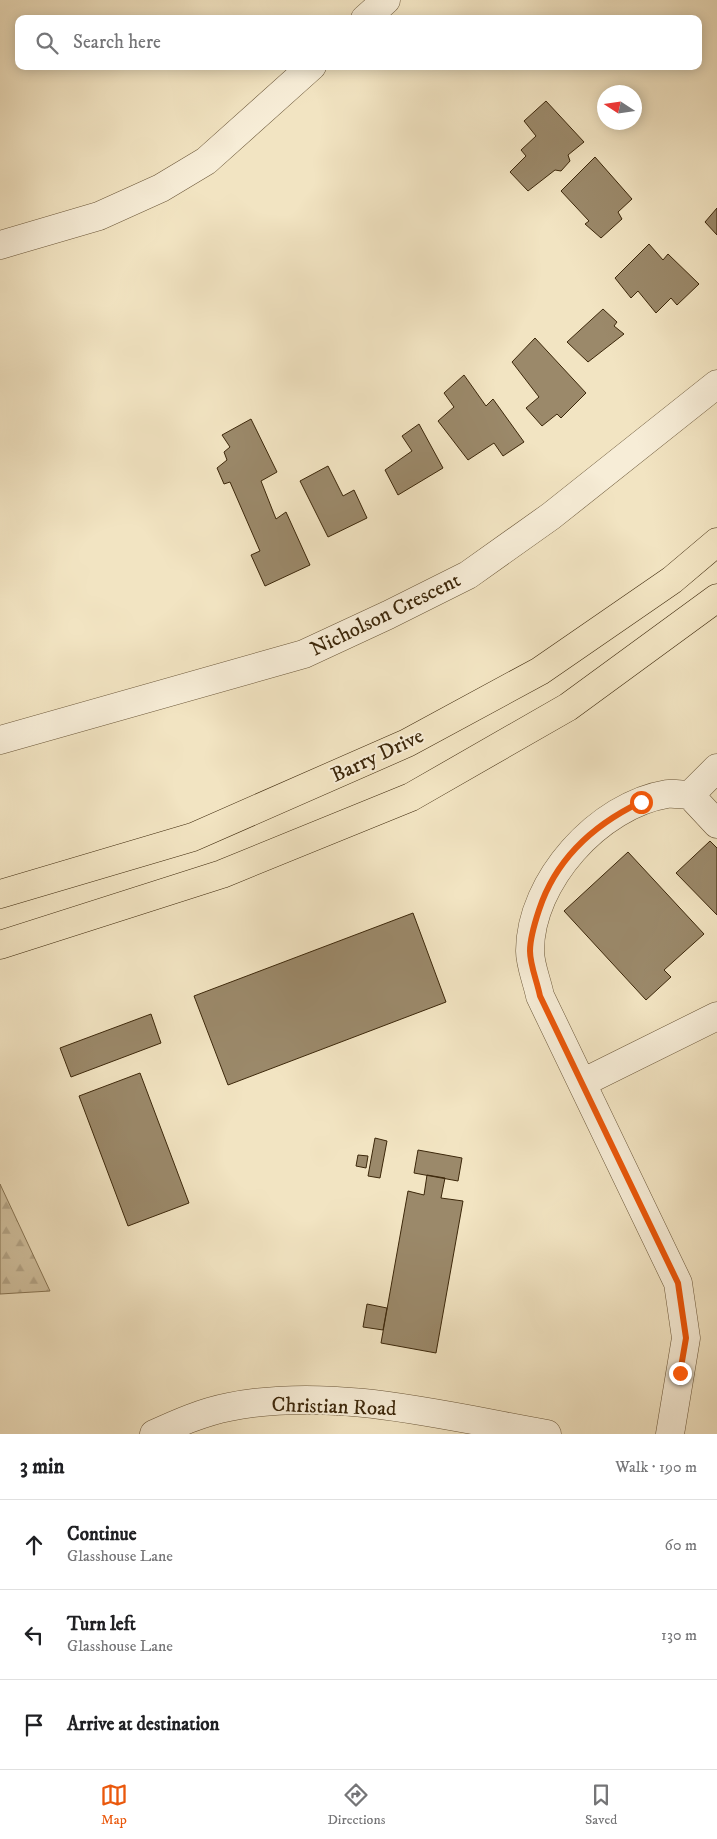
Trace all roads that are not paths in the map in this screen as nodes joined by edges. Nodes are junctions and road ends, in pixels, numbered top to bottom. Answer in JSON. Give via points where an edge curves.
{"nodes":[{"id":1,"x":386,"y":0,"type":"edge"},
{"id":2,"x":369,"y":15,"type":"edge"},
{"id":3,"x":308,"y":70,"type":"edge"},
{"id":4,"x":0,"y":245,"type":"edge"},
{"id":5,"x":717,"y":384,"type":"edge"},
{"id":6,"x":717,"y":542,"type":"edge"},
{"id":7,"x":717,"y":598,"type":"edge"},
{"id":8,"x":0,"y":740,"type":"edge"},
{"id":9,"x":717,"y":768,"type":"edge"},
{"id":10,"x":690,"y":795,"type":"junction"},
{"id":11,"x":717,"y":824,"type":"edge"},
{"id":12,"x":0,"y":894,"type":"edge"},
{"id":13,"x":0,"y":946,"type":"edge"},
{"id":14,"x":717,"y":1016,"type":"edge"},
{"id":15,"x":582,"y":1083,"type":"junction"},
{"id":16,"x":154,"y":1434,"type":"edge"},
{"id":17,"x":548,"y":1434,"type":"edge"},
{"id":18,"x":670,"y":1434,"type":"edge"}],
"edges":[{"from":1,"to":2,"type":"street"},
{"from":3,"to":4,"type":"street","via":[[206,161],[160,188],[99,216]]},
{"from":5,"to":8,"type":"street","name":"Nicholson Crescent","via":[[551,516],[468,575],[388,615],[304,654]]},
{"from":6,"to":12,"type":"main road","name":"Barry Drive","via":[[672,580],[540,671],[407,743],[192,838]]},
{"from":7,"to":13,"type":"main road","via":[[568,707],[411,797],[222,874]]},
{"from":9,"to":10,"type":"street"},
{"from":10,"to":11,"type":"street"},
{"from":10,"to":15,"type":"street","via":[[668,794],[616,814],[573,849],[543,897],[534,923],[530,951],[540,996]]},
{"from":14,"to":15,"type":"street"},
{"from":15,"to":18,"type":"street","via":[[678,1283],[686,1338]]},
{"from":16,"to":17,"type":"street","name":"Christian Road","via":[[183,1420],[229,1407],[276,1402],[328,1402],[389,1405]]}]}
